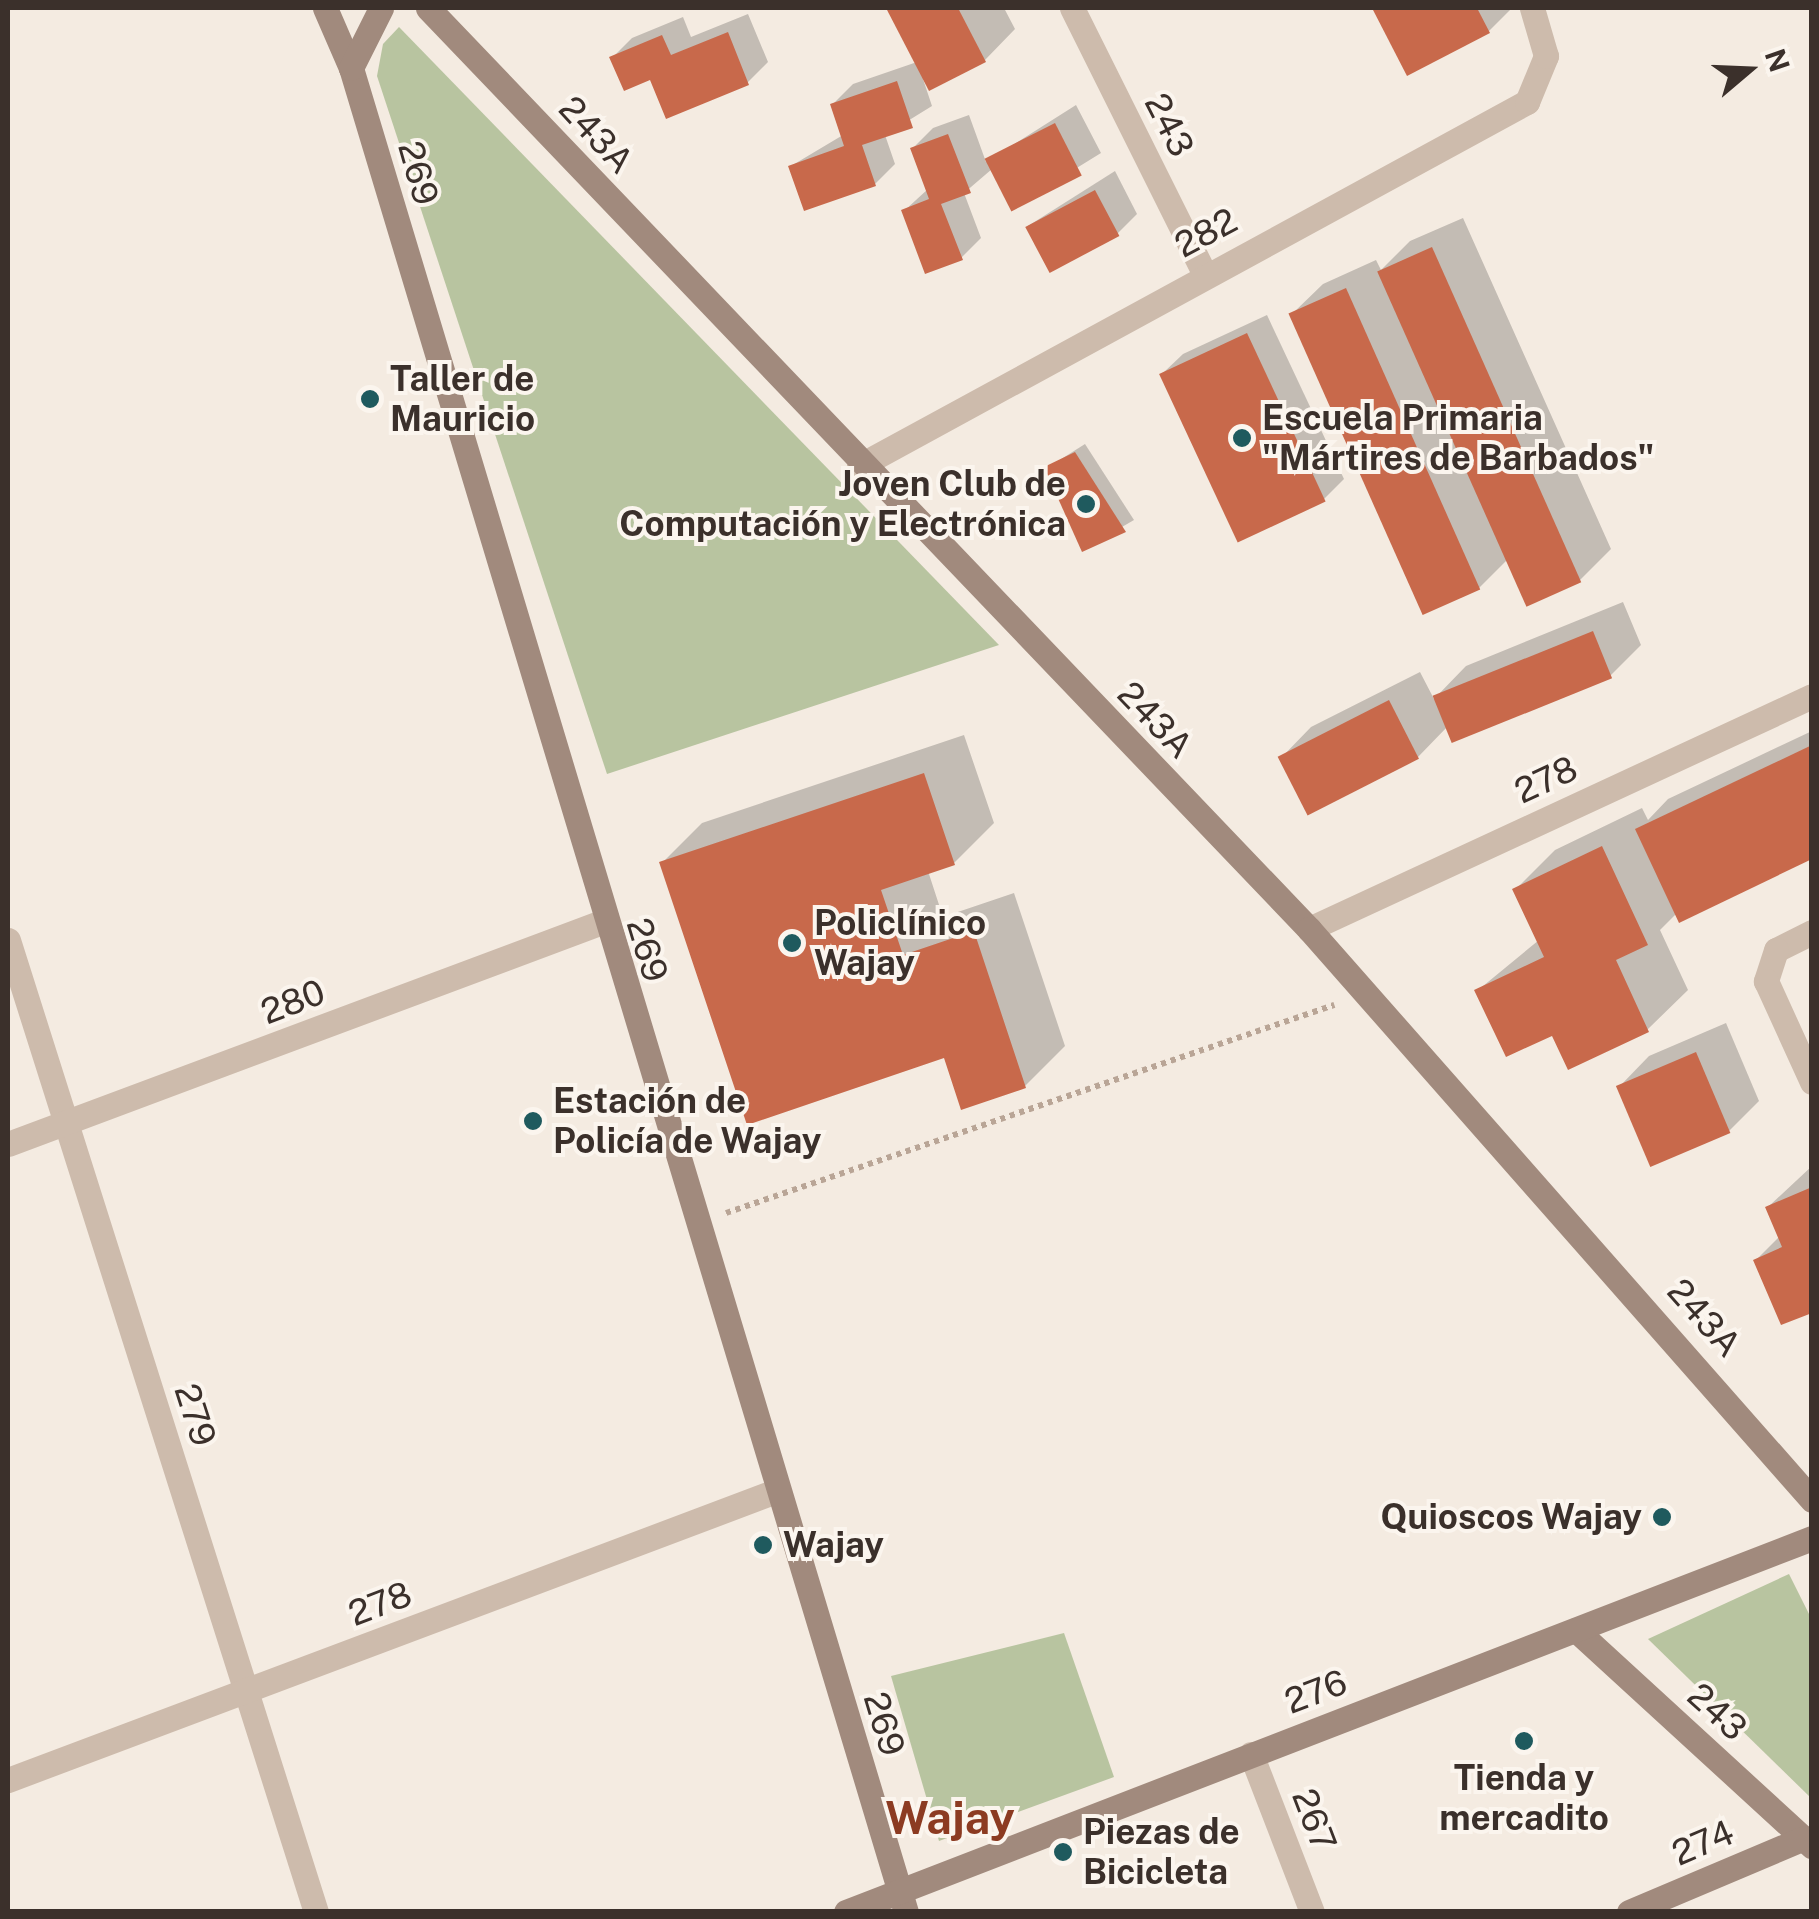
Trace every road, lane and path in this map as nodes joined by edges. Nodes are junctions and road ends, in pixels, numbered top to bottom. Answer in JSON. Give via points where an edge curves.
{"nodes":[{"id":1,"x":325,"y":8,"type":"edge"},
{"id":2,"x":381,"y":8,"type":"edge"},
{"id":3,"x":428,"y":8,"type":"edge"},
{"id":4,"x":1072,"y":8,"type":"edge"},
{"id":5,"x":1532,"y":8,"type":"edge"},
{"id":6,"x":351,"y":68,"type":"junction"},
{"id":7,"x":1204,"y":273,"type":"junction"},
{"id":8,"x":858,"y":466,"type":"junction"},
{"id":9,"x":1812,"y":696,"type":"edge"},
{"id":10,"x":602,"y":922,"type":"junction"},
{"id":11,"x":1309,"y":929,"type":"junction"},
{"id":12,"x":1812,"y":932,"type":"edge"},
{"id":13,"x":8,"y":940,"type":"edge"},
{"id":14,"x":1368,"y":993,"type":"junction"},
{"id":15,"x":1812,"y":1082,"type":"edge"},
{"id":16,"x":66,"y":1125,"type":"junction"},
{"id":17,"x":8,"y":1144,"type":"edge"},
{"id":18,"x":694,"y":1224,"type":"junction"},
{"id":19,"x":776,"y":1492,"type":"junction"},
{"id":20,"x":1812,"y":1500,"type":"edge"},
{"id":21,"x":1812,"y":1538,"type":"edge"},
{"id":22,"x":1576,"y":1630,"type":"junction"},
{"id":23,"x":246,"y":1692,"type":"junction"},
{"id":24,"x":1251,"y":1754,"type":"junction"},
{"id":25,"x":8,"y":1780,"type":"edge"},
{"id":26,"x":1808,"y":1842,"type":"edge"},
{"id":27,"x":902,"y":1901,"type":"edge"},
{"id":28,"x":316,"y":1912,"type":"edge"},
{"id":29,"x":846,"y":1912,"type":"edge"},
{"id":30,"x":1312,"y":1912,"type":"edge"},
{"id":31,"x":1629,"y":1912,"type":"edge"}],
"edges":[{"from":1,"to":6,"type":"main road","name":"269"},
{"from":2,"to":6,"type":"main road"},
{"from":3,"to":8,"type":"main road","name":"243A"},
{"from":4,"to":7,"type":"street","name":"243"},
{"from":5,"to":7,"type":"street","name":"282","via":[[1546,56],[1526,102]]},
{"from":6,"to":10,"type":"main road","name":"269"},
{"from":7,"to":8,"type":"street","name":"282"},
{"from":8,"to":11,"type":"main road","name":"243A"},
{"from":9,"to":11,"type":"street","name":"278"},
{"from":10,"to":16,"type":"street","name":"280"},
{"from":10,"to":18,"type":"main road","name":"269"},
{"from":11,"to":14,"type":"main road","name":"243A"},
{"from":12,"to":15,"type":"street","via":[[1776,950],[1766,981]]},
{"from":13,"to":16,"type":"street","name":"279"},
{"from":14,"to":18,"type":"path"},
{"from":14,"to":20,"type":"main road","name":"243A"},
{"from":16,"to":17,"type":"street","name":"280"},
{"from":16,"to":23,"type":"street","name":"279"},
{"from":18,"to":19,"type":"main road","name":"269"},
{"from":19,"to":23,"type":"street","name":"278"},
{"from":19,"to":27,"type":"main road","name":"269"},
{"from":21,"to":22,"type":"main road","name":"276"},
{"from":22,"to":24,"type":"main road","name":"276"},
{"from":22,"to":26,"type":"main road","name":"243"},
{"from":23,"to":25,"type":"street","name":"278"},
{"from":23,"to":28,"type":"street","name":"279"},
{"from":24,"to":27,"type":"main road","name":"276"},
{"from":24,"to":30,"type":"street","name":"267"},
{"from":26,"to":31,"type":"main road","name":"274"},
{"from":27,"to":29,"type":"main road","name":"276"}]}
